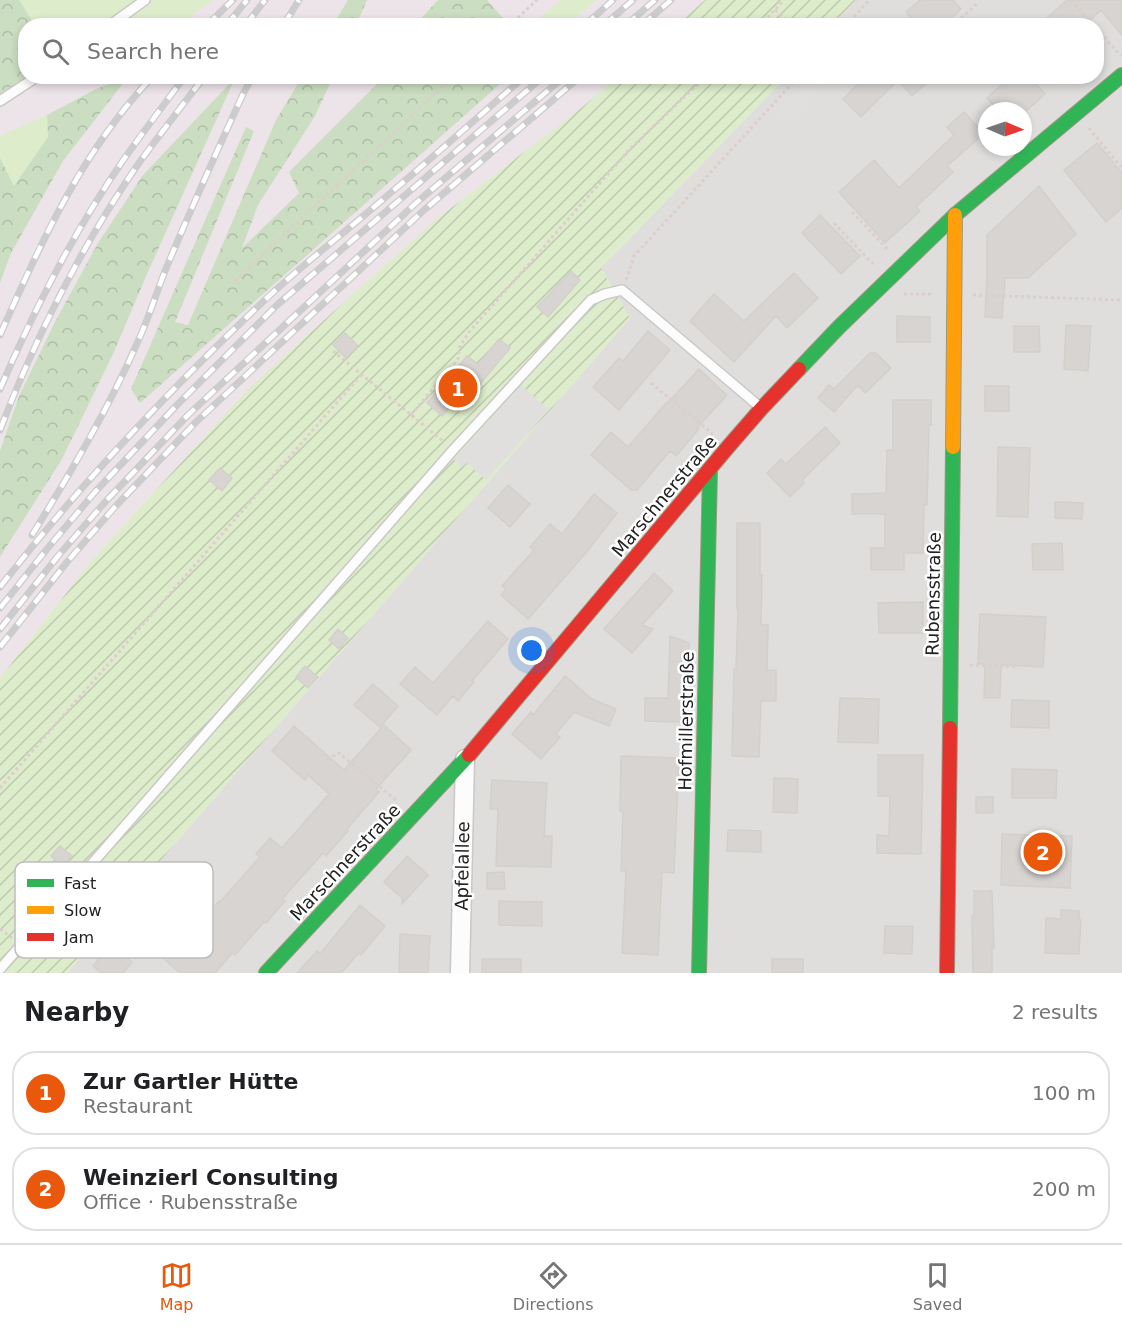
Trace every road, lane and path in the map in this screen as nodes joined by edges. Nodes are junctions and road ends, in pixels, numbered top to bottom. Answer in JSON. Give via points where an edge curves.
{"nodes":[{"id":1,"x":145,"y":0,"type":"edge"},
{"id":2,"x":537,"y":0,"type":"edge"},
{"id":3,"x":784,"y":0,"type":"edge"},
{"id":4,"x":869,"y":0,"type":"edge"},
{"id":5,"x":1071,"y":0,"type":"edge"},
{"id":6,"x":978,"y":3,"type":"dead end"},
{"id":7,"x":775,"y":10,"type":"junction"},
{"id":8,"x":120,"y":18,"type":"edge"},
{"id":9,"x":518,"y":18,"type":"edge"},
{"id":10,"x":767,"y":18,"type":"edge"},
{"id":11,"x":784,"y":18,"type":"edge"},
{"id":12,"x":853,"y":18,"type":"edge"},
{"id":13,"x":961,"y":18,"type":"edge"},
{"id":14,"x":1087,"y":18,"type":"edge"},
{"id":15,"x":1104,"y":37,"type":"edge"},
{"id":16,"x":1122,"y":57,"type":"edge"},
{"id":17,"x":1122,"y":75,"type":"edge"},
{"id":18,"x":26,"y":84,"type":"edge"},
{"id":19,"x":445,"y":84,"type":"edge"},
{"id":20,"x":698,"y":84,"type":"edge"},
{"id":21,"x":792,"y":84,"type":"edge"},
{"id":22,"x":0,"y":101,"type":"edge"},
{"id":23,"x":1077,"y":113,"type":"junction"},
{"id":24,"x":1122,"y":168,"type":"edge"},
{"id":25,"x":852,"y":212,"type":"dead end"},
{"id":26,"x":955,"y":214,"type":"junction"},
{"id":27,"x":834,"y":223,"type":"dead end"},
{"id":28,"x":890,"y":251,"type":"dead end"},
{"id":29,"x":874,"y":265,"type":"dead end"},
{"id":30,"x":235,"y":281,"type":"dead end"},
{"id":31,"x":622,"y":290,"type":"junction"},
{"id":32,"x":899,"y":294,"type":"dead end"},
{"id":33,"x":954,"y":294,"type":"junction"},
{"id":34,"x":1122,"y":300,"type":"edge"},
{"id":35,"x":333,"y":351,"type":"dead end"},
{"id":36,"x":361,"y":375,"type":"junction"},
{"id":37,"x":651,"y":383,"type":"dead end"},
{"id":38,"x":761,"y":409,"type":"junction"},
{"id":39,"x":411,"y":415,"type":"junction"},
{"id":40,"x":728,"y":447,"type":"junction"},
{"id":41,"x":453,"y":449,"type":"junction"},
{"id":42,"x":710,"y":470,"type":"junction"},
{"id":43,"x":950,"y":664,"type":"junction"},
{"id":44,"x":1016,"y":667,"type":"dead end"},
{"id":45,"x":327,"y":759,"type":"dead end"},
{"id":46,"x":465,"y":759,"type":"junction"},
{"id":47,"x":0,"y":788,"type":"edge"},
{"id":48,"x":413,"y":815,"type":"junction"},
{"id":49,"x":93,"y":862,"type":"edge"},
{"id":50,"x":15,"y":952,"type":"edge"},
{"id":51,"x":0,"y":969,"type":"edge"},
{"id":52,"x":266,"y":973,"type":"edge"},
{"id":53,"x":460,"y":973,"type":"edge"},
{"id":54,"x":699,"y":973,"type":"edge"},
{"id":55,"x":947,"y":973,"type":"edge"}],
"edges":[{"from":1,"to":8,"type":"lane"},
{"from":2,"to":9,"type":"path"},
{"from":3,"to":7,"type":"path"},
{"from":4,"to":12,"type":"path"},
{"from":5,"to":14,"type":"path"},
{"from":6,"to":13,"type":"path"},
{"from":7,"to":10,"type":"path"},
{"from":7,"to":11,"type":"path"},
{"from":15,"to":16,"type":"path"},
{"from":17,"to":23,"type":"street","name":"Marschnerstraße"},
{"from":18,"to":22,"type":"lane"},
{"from":19,"to":30,"type":"path"},
{"from":20,"to":39,"type":"path","via":[[628,151],[469,332],[459,348],[458,359]]},
{"from":21,"to":31,"type":"path","via":[[634,256]]},
{"from":23,"to":24,"type":"path"},
{"from":23,"to":26,"type":"street","name":"Marschnerstraße"},
{"from":25,"to":28,"type":"path"},
{"from":26,"to":33,"type":"street","name":"Rubensstraße"},
{"from":26,"to":38,"type":"street","name":"Marschnerstraße","via":[[838,327]]},
{"from":27,"to":29,"type":"path"},
{"from":31,"to":38,"type":"lane"},
{"from":31,"to":41,"type":"lane","via":[[591,300]]},
{"from":32,"to":33,"type":"path"},
{"from":33,"to":34,"type":"path"},
{"from":33,"to":43,"type":"street","name":"Rubensstraße"},
{"from":35,"to":36,"type":"path"},
{"from":36,"to":39,"type":"path"},
{"from":36,"to":47,"type":"path"},
{"from":37,"to":40,"type":"path"},
{"from":38,"to":40,"type":"street","name":"Marschnerstraße"},
{"from":39,"to":41,"type":"path"},
{"from":40,"to":42,"type":"street","name":"Marschnerstraße"},
{"from":41,"to":49,"type":"lane"},
{"from":42,"to":46,"type":"street","name":"Marschnerstraße"},
{"from":42,"to":54,"type":"street","name":"Hofmillerstraße"},
{"from":43,"to":44,"type":"path"},
{"from":43,"to":55,"type":"street","name":"Rubensstraße"},
{"from":45,"to":48,"type":"path","via":[[339,753]]},
{"from":46,"to":48,"type":"street","name":"Marschnerstraße"},
{"from":46,"to":53,"type":"street","name":"Apfelallee"},
{"from":48,"to":52,"type":"street","name":"Marschnerstraße"},
{"from":50,"to":51,"type":"lane"}]}
